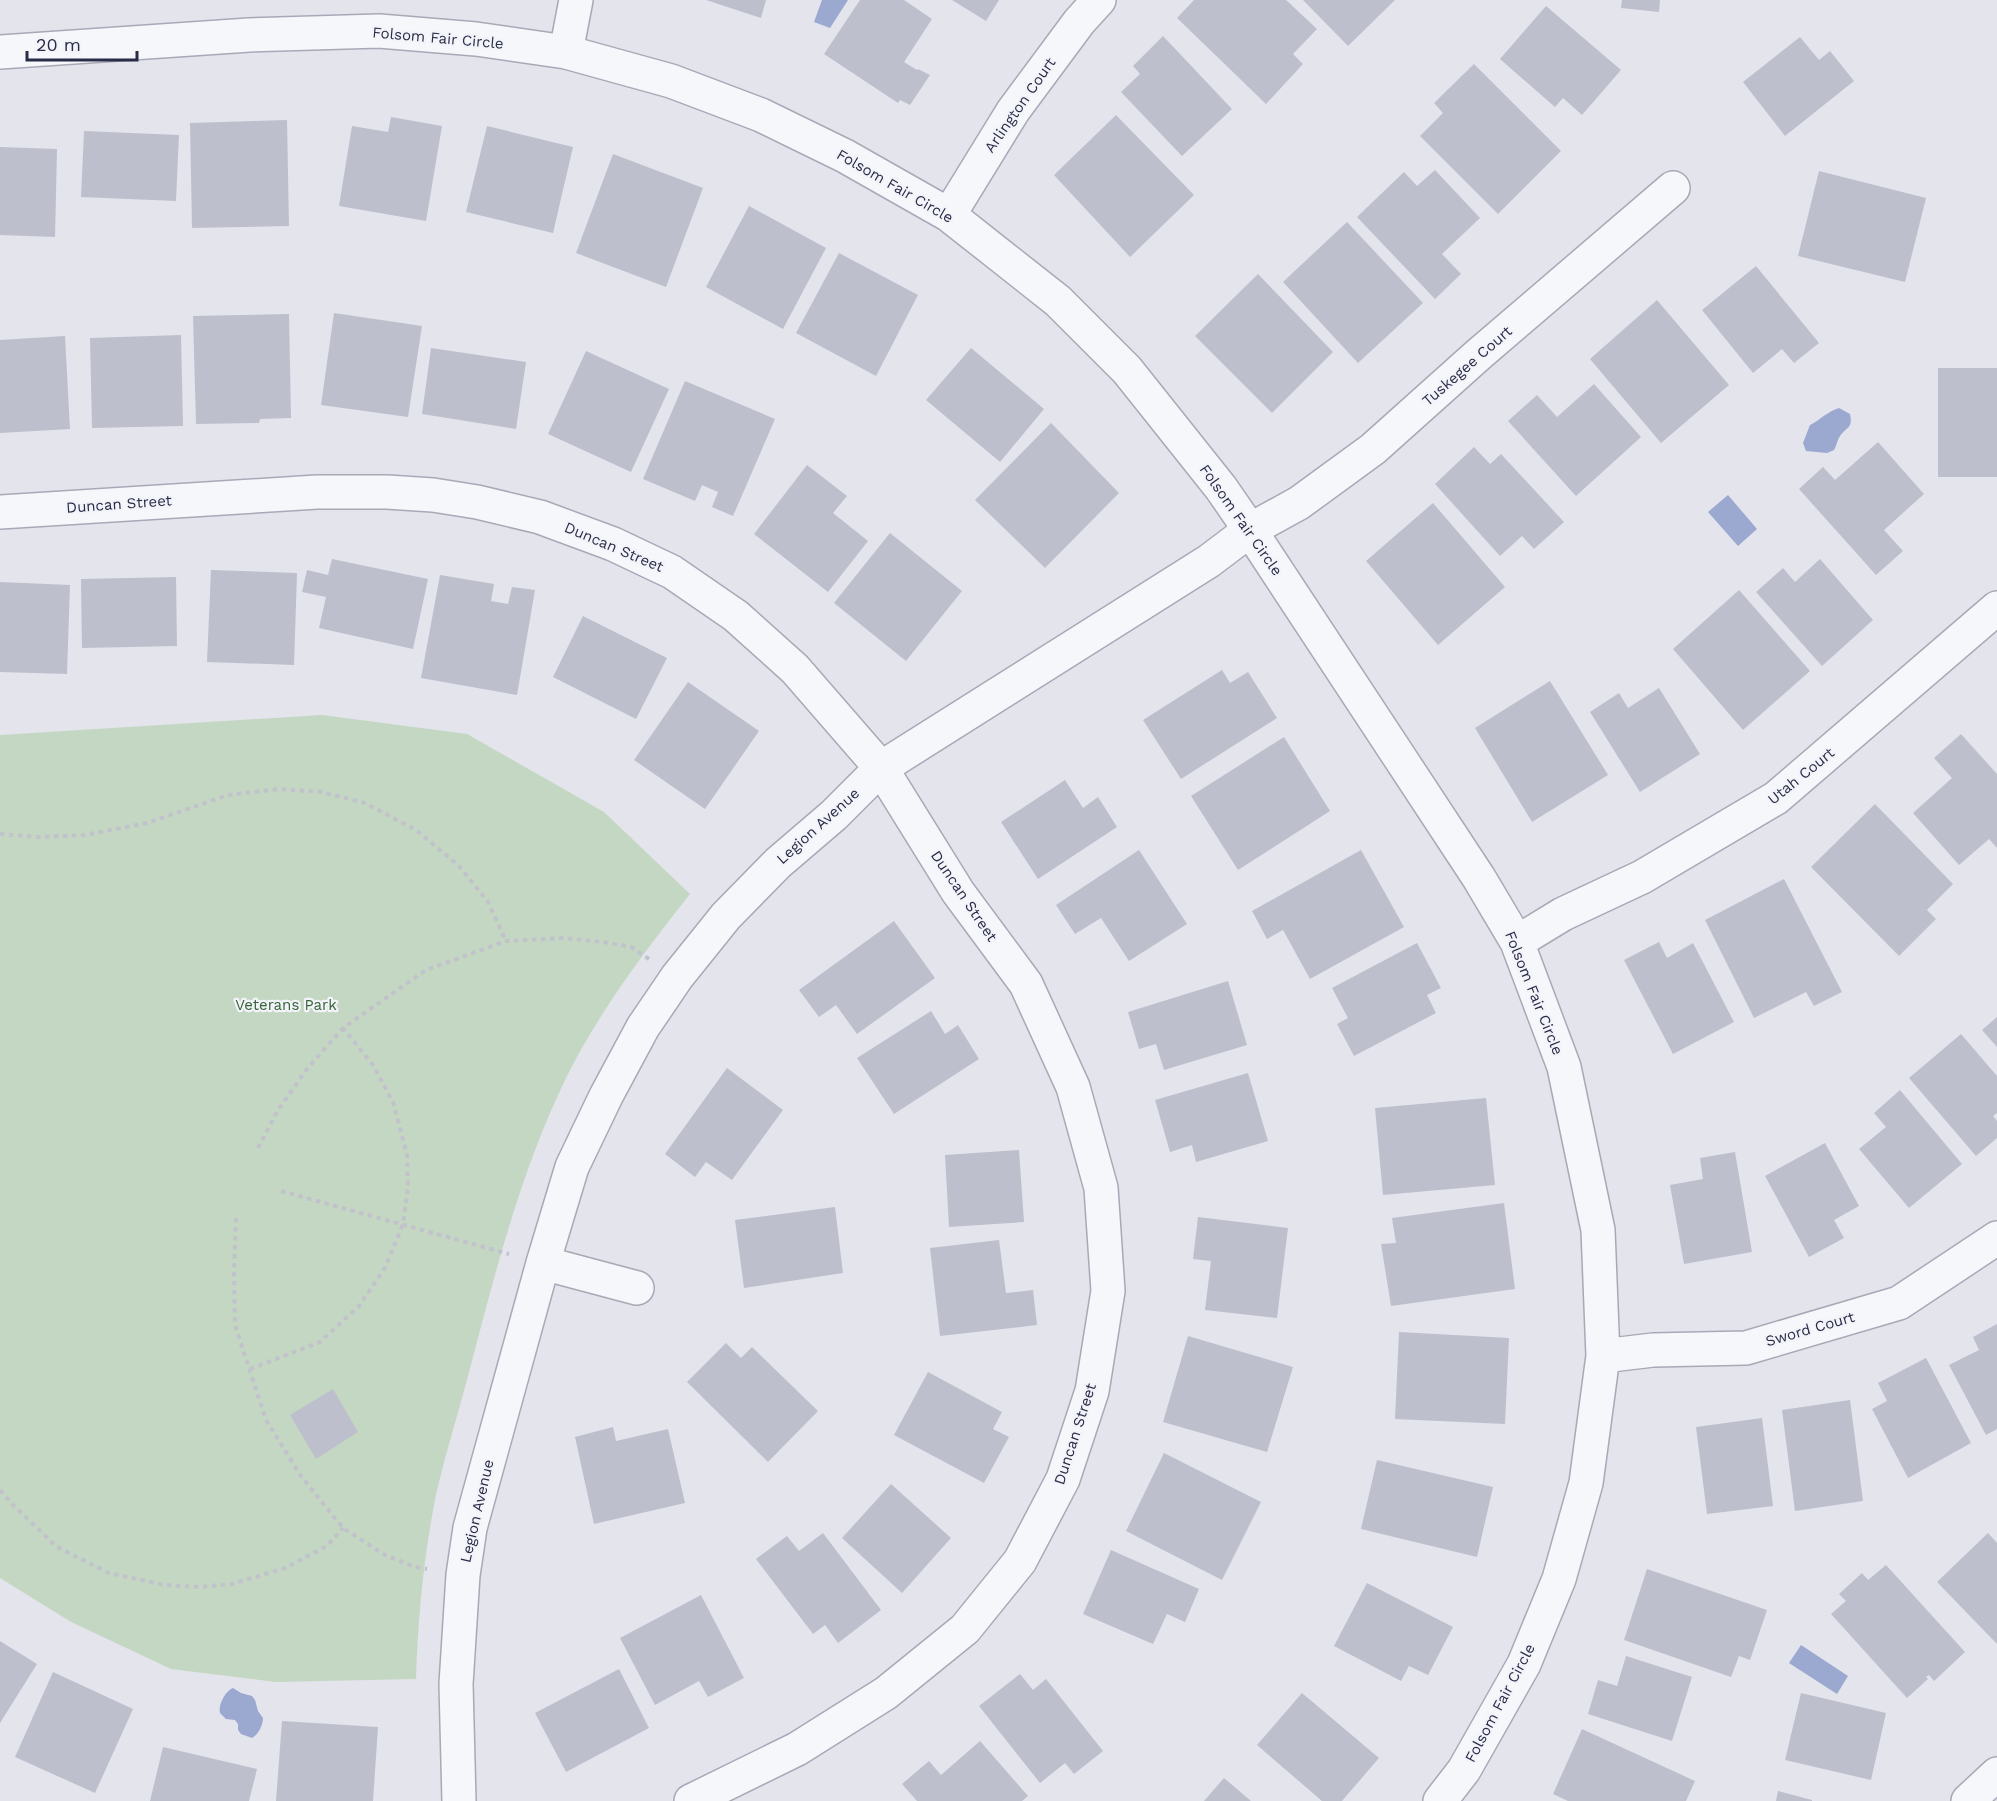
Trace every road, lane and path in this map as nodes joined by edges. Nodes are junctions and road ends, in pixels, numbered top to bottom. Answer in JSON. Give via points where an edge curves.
{"nodes":[{"id":1,"x":576,"y":0,"type":"edge"},
{"id":2,"x":1099,"y":0,"type":"edge"},
{"id":3,"x":0,"y":52,"type":"edge"},
{"id":4,"x":566,"y":52,"type":"junction"},
{"id":5,"x":1673,"y":188,"type":"dead end"},
{"id":6,"x":949,"y":215,"type":"junction"},
{"id":7,"x":0,"y":512,"type":"edge"},
{"id":8,"x":1250,"y":530,"type":"junction"},
{"id":9,"x":1997,"y":608,"type":"edge"},
{"id":10,"x":881,"y":768,"type":"junction"},
{"id":11,"x":0,"y":834,"type":"edge"},
{"id":12,"x":506,"y":941,"type":"junction"},
{"id":13,"x":1517,"y":942,"type":"junction"},
{"id":14,"x":677,"y":977,"type":"junction"},
{"id":15,"x":343,"y":1028,"type":"junction"},
{"id":16,"x":258,"y":1148,"type":"dead end"},
{"id":17,"x":281,"y":1191,"type":"dead end"},
{"id":18,"x":236,"y":1218,"type":"dead end"},
{"id":19,"x":403,"y":1224,"type":"junction"},
{"id":20,"x":1997,"y":1238,"type":"edge"},
{"id":21,"x":543,"y":1263,"type":"junction"},
{"id":22,"x":637,"y":1288,"type":"dead end"},
{"id":23,"x":1603,"y":1356,"type":"junction"},
{"id":24,"x":250,"y":1369,"type":"junction"},
{"id":25,"x":0,"y":1490,"type":"edge"},
{"id":26,"x":343,"y":1528,"type":"junction"},
{"id":27,"x":463,"y":1575,"type":"junction"},
{"id":28,"x":1997,"y":1774,"type":"edge"},
{"id":29,"x":459,"y":1801,"type":"edge"},
{"id":30,"x":691,"y":1801,"type":"edge"},
{"id":31,"x":1440,"y":1801,"type":"edge"},
{"id":32,"x":1968,"y":1801,"type":"edge"}],
"edges":[{"from":1,"to":4,"type":"street"},
{"from":2,"to":6,"type":"street","name":"Arlington Court","via":[[1013,111]]},
{"from":3,"to":4,"type":"street","name":"Folsom Fair Circle","via":[[249,35],[379,31]]},
{"from":4,"to":6,"type":"street","name":"Folsom Fair Circle","via":[[671,81],[761,115],[845,156]]},
{"from":5,"to":8,"type":"street","name":"Tuskegee Court","via":[[1373,449],[1299,503]]},
{"from":6,"to":8,"type":"street","name":"Folsom Fair Circle","via":[[1058,301],[1127,370]]},
{"from":7,"to":10,"type":"street","name":"Duncan Street","via":[[316,492],[375,492],[433,495],[540,517],[613,544],[672,572],[736,616],[795,669]]},
{"from":8,"to":10,"type":"street","name":"Legion Avenue","via":[[1209,561]]},
{"from":8,"to":13,"type":"street","name":"Folsom Fair Circle"},
{"from":9,"to":13,"type":"street","name":"Utah Court","via":[[1776,798],[1642,877],[1563,914]]},
{"from":10,"to":14,"type":"street","name":"Legion Avenue","via":[[770,870],[726,916]]},
{"from":10,"to":30,"type":"street","name":"Duncan Street","via":[[958,892],[1026,984],[1073,1087],[1101,1188],[1108,1291],[1092,1391],[1063,1479],[1020,1561],[965,1629],[876,1699],[797,1749]]},
{"from":11,"to":12,"type":"path","via":[[85,835],[147,823],[228,795],[279,789],[321,792],[364,803],[416,830],[459,866],[488,902]]},
{"from":12,"to":14,"type":"path","via":[[563,938],[631,947]]},
{"from":12,"to":15,"type":"path","via":[[426,970]]},
{"from":13,"to":23,"type":"street","name":"Folsom Fair Circle","via":[[1564,1067],[1598,1230]]},
{"from":14,"to":21,"type":"street","name":"Legion Avenue","via":[[643,1027],[572,1167]]},
{"from":15,"to":16,"type":"path","via":[[307,1068]]},
{"from":15,"to":19,"type":"path","via":[[373,1065],[393,1102],[407,1155]]},
{"from":17,"to":19,"type":"path"},
{"from":18,"to":24,"type":"path","via":[[235,1325]]},
{"from":19,"to":21,"type":"path"},
{"from":19,"to":24,"type":"path","via":[[385,1268],[359,1306],[320,1341]]},
{"from":20,"to":23,"type":"street","name":"Sword Court","via":[[1899,1303],[1746,1348],[1653,1350]]},
{"from":21,"to":22,"type":"street"},
{"from":21,"to":27,"type":"street","name":"Legion Avenue","via":[[470,1528]]},
{"from":23,"to":31,"type":"street","name":"Folsom Fair Circle","via":[[1586,1483],[1559,1579],[1524,1664],[1464,1770]]},
{"from":24,"to":26,"type":"path","via":[[266,1420],[301,1476]]},
{"from":25,"to":26,"type":"path","via":[[57,1547],[109,1573],[165,1585],[232,1584],[285,1568],[327,1546]]},
{"from":26,"to":27,"type":"path","via":[[385,1555],[415,1567]]},
{"from":27,"to":29,"type":"street","name":"Legion Avenue","via":[[456,1684]]},
{"from":28,"to":32,"type":"street"}]}
